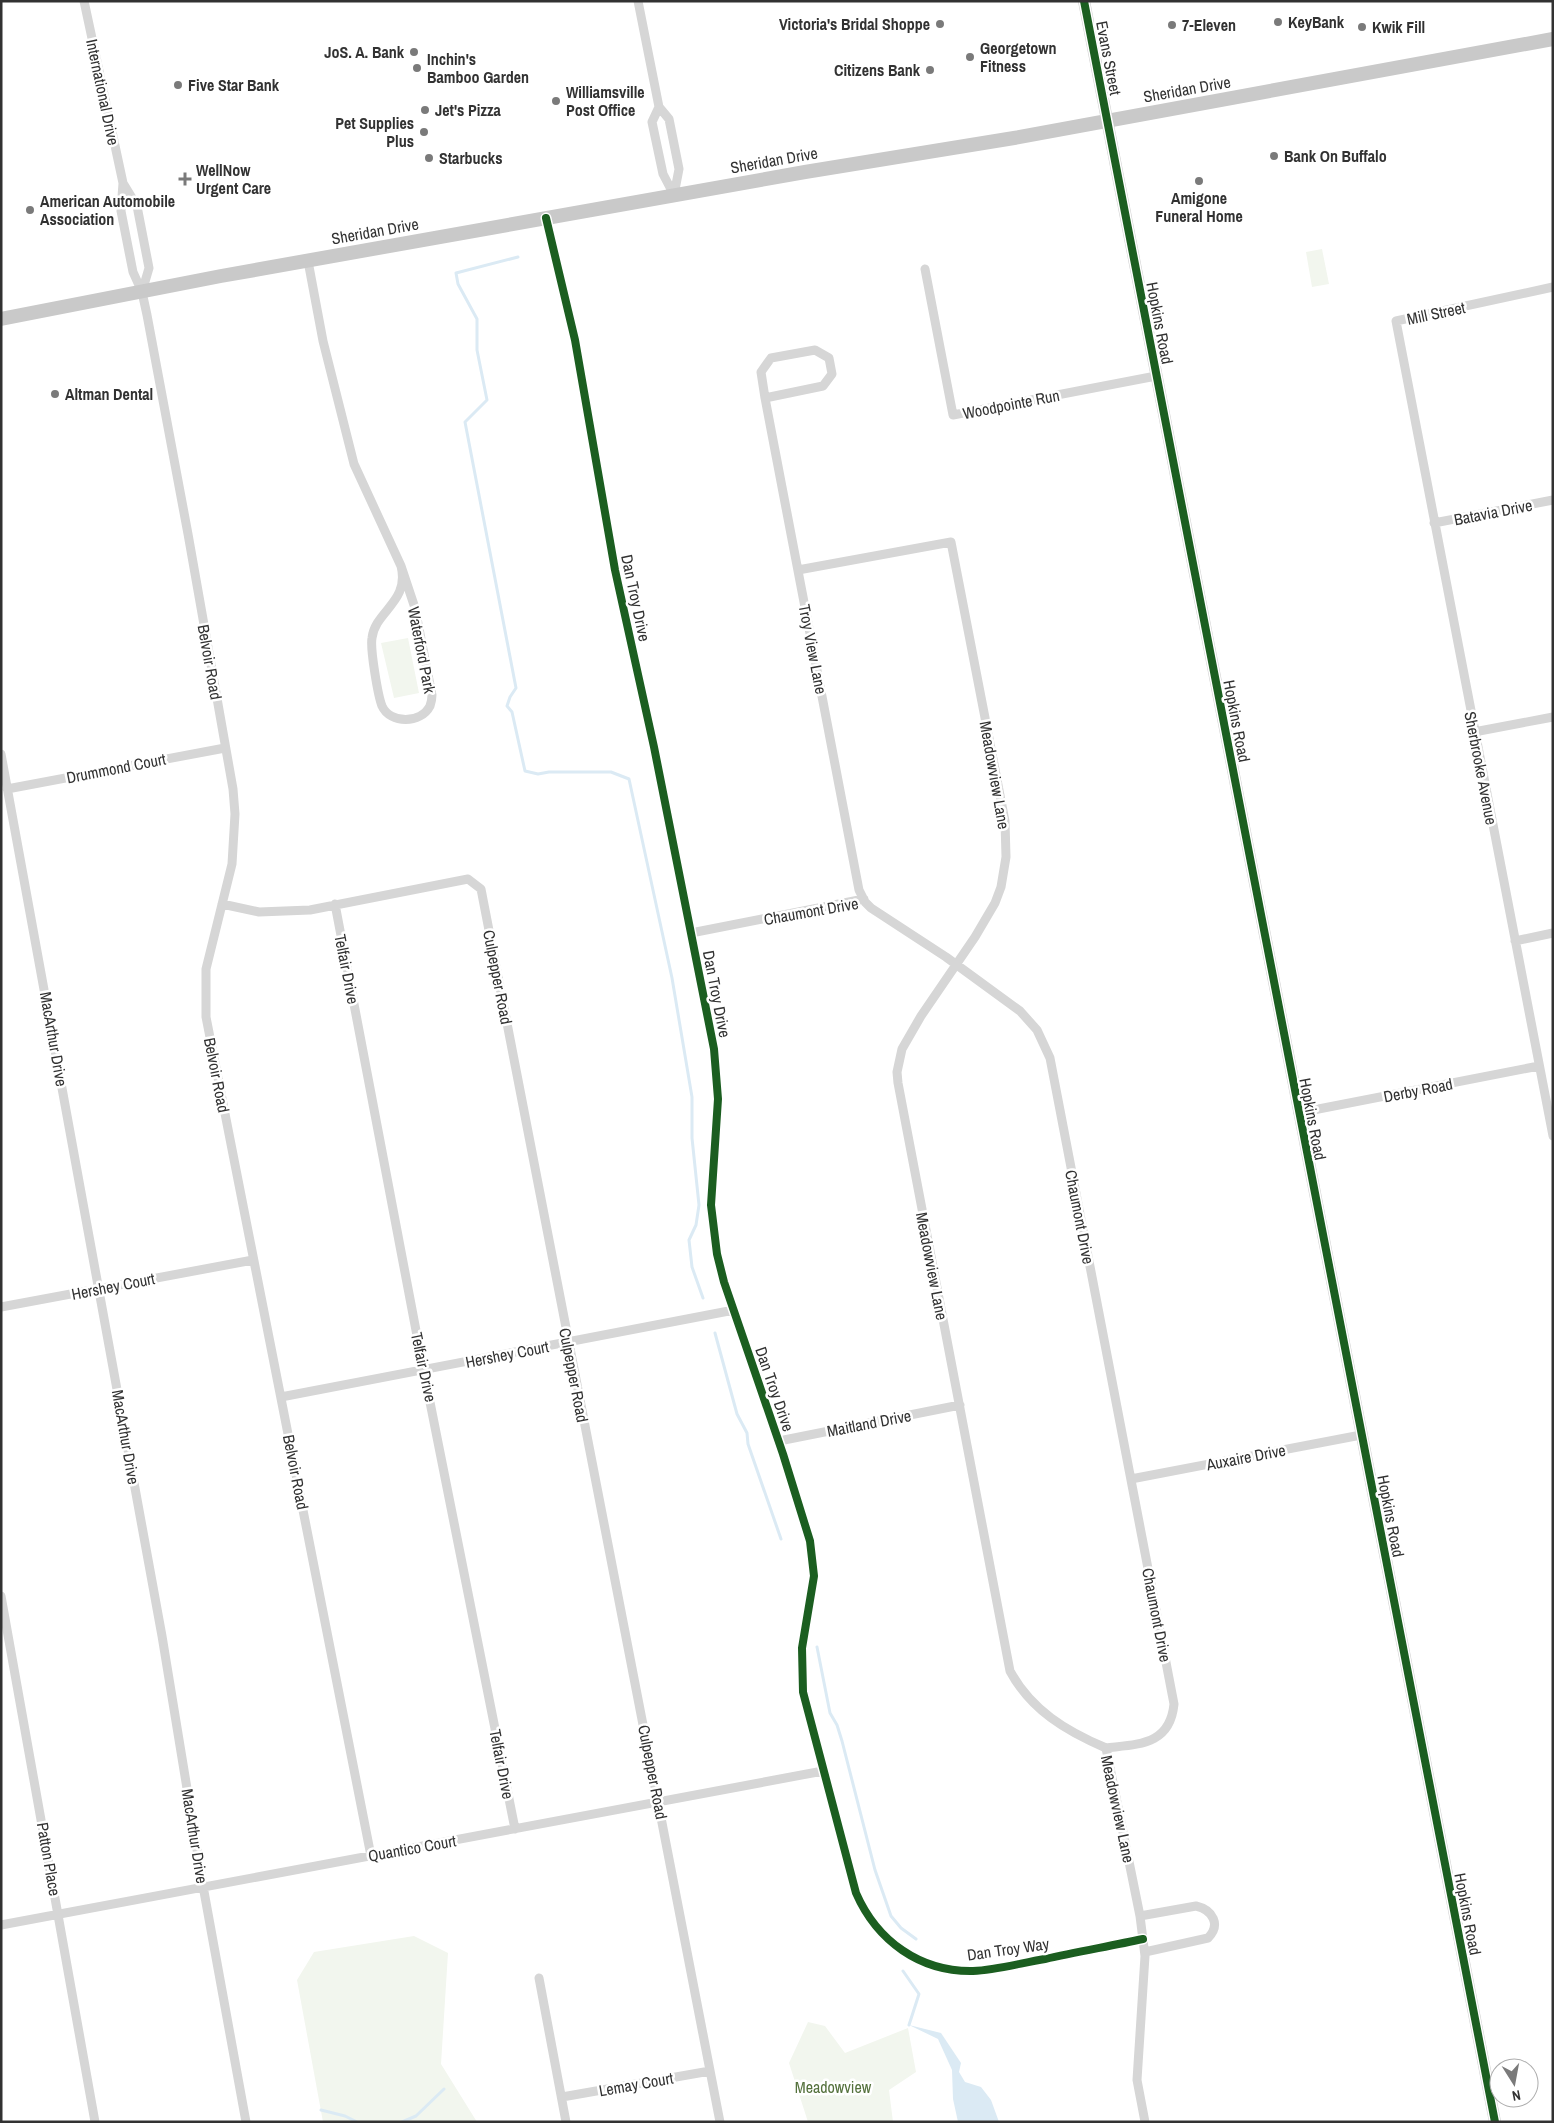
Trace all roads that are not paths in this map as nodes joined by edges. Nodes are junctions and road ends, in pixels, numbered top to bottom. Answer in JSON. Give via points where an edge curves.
{"nodes":[{"id":1,"x":84,"y":1,"type":"edge"},
{"id":2,"x":638,"y":1,"type":"edge"},
{"id":3,"x":1084,"y":1,"type":"edge"},
{"id":4,"x":1553,"y":39,"type":"edge"},
{"id":5,"x":659,"y":107,"type":"junction"},
{"id":6,"x":1108,"y":120,"type":"junction"},
{"id":7,"x":123,"y":183,"type":"junction"},
{"id":8,"x":674,"y":195,"type":"junction"},
{"id":9,"x":546,"y":218,"type":"junction"},
{"id":10,"x":308,"y":261,"type":"junction"},
{"id":11,"x":925,"y":269,"type":"dead end"},
{"id":12,"x":1553,"y":287,"type":"edge"},
{"id":13,"x":142,"y":292,"type":"junction"},
{"id":14,"x":1,"y":319,"type":"edge"},
{"id":15,"x":1156,"y":376,"type":"junction"},
{"id":16,"x":765,"y":398,"type":"junction"},
{"id":17,"x":1411,"y":399,"type":"joint"},
{"id":18,"x":1553,"y":500,"type":"edge"},
{"id":19,"x":1434,"y":523,"type":"junction"},
{"id":20,"x":401,"y":566,"type":"junction"},
{"id":21,"x":798,"y":570,"type":"junction"},
{"id":22,"x":1553,"y":717,"type":"edge"},
{"id":23,"x":1474,"y":732,"type":"junction"},
{"id":24,"x":226,"y":748,"type":"junction"},
{"id":25,"x":1,"y":754,"type":"edge"},
{"id":26,"x":7,"y":789,"type":"junction"},
{"id":27,"x":864,"y":899,"type":"junction"},
{"id":28,"x":222,"y":904,"type":"junction"},
{"id":29,"x":335,"y":904,"type":"junction"},
{"id":30,"x":691,"y":933,"type":"junction"},
{"id":31,"x":1553,"y":933,"type":"edge"},
{"id":32,"x":1515,"y":940,"type":"junction"},
{"id":33,"x":957,"y":964,"type":"junction"},
{"id":34,"x":1539,"y":1066,"type":"junction"},
{"id":35,"x":1298,"y":1113,"type":"junction"},
{"id":36,"x":1553,"y":1136,"type":"edge"},
{"id":37,"x":253,"y":1260,"type":"junction"},
{"id":38,"x":100,"y":1289,"type":"junction"},
{"id":39,"x":1,"y":1307,"type":"edge"},
{"id":40,"x":734,"y":1310,"type":"junction"},
{"id":41,"x":568,"y":1342,"type":"junction"},
{"id":42,"x":425,"y":1369,"type":"junction"},
{"id":43,"x":281,"y":1397,"type":"junction"},
{"id":44,"x":960,"y":1405,"type":"junction"},
{"id":45,"x":1361,"y":1435,"type":"junction"},
{"id":46,"x":779,"y":1441,"type":"junction"},
{"id":47,"x":1131,"y":1479,"type":"junction"},
{"id":48,"x":1,"y":1596,"type":"edge"},
{"id":49,"x":1106,"y":1748,"type":"junction"},
{"id":50,"x":823,"y":1771,"type":"junction"},
{"id":51,"x":660,"y":1802,"type":"junction"},
{"id":52,"x":515,"y":1829,"type":"junction"},
{"id":53,"x":370,"y":1856,"type":"junction"},
{"id":54,"x":203,"y":1886,"type":"junction"},
{"id":55,"x":59,"y":1914,"type":"junction"},
{"id":56,"x":1140,"y":1916,"type":"junction"},
{"id":57,"x":1,"y":1924,"type":"edge"},
{"id":58,"x":1143,"y":1940,"type":"junction"},
{"id":59,"x":1144,"y":1952,"type":"junction"},
{"id":60,"x":538,"y":1978,"type":"dead end"},
{"id":61,"x":710,"y":2071,"type":"junction"},
{"id":62,"x":562,"y":2097,"type":"junction"},
{"id":63,"x":95,"y":2122,"type":"edge"},
{"id":64,"x":246,"y":2122,"type":"edge"},
{"id":65,"x":566,"y":2122,"type":"edge"},
{"id":66,"x":720,"y":2122,"type":"edge"},
{"id":67,"x":1145,"y":2122,"type":"edge"},
{"id":68,"x":1494,"y":2122,"type":"edge"}],
"edges":[{"from":1,"to":7,"type":"street","name":"International Drive"},
{"from":2,"to":5,"type":"street"},
{"from":3,"to":6,"type":"street","name":"Evans Street"},
{"from":4,"to":6,"type":"main road","name":"Sheridan Drive"},
{"from":5,"to":8,"type":"street","via":[[669,119],[679,169]]},
{"from":5,"to":8,"type":"street","via":[[652,122],[663,174]]},
{"from":6,"to":8,"type":"main road","name":"Sheridan Drive"},
{"from":6,"to":15,"type":"street","name":"Hopkins Road"},
{"from":7,"to":13,"type":"street","name":"International Drive","via":[[121,211],[133,272]]},
{"from":7,"to":13,"type":"street","name":"International Drive","via":[[136,206],[149,268]]},
{"from":8,"to":9,"type":"main road","name":"Sheridan Drive"},
{"from":9,"to":10,"type":"main road","name":"Sheridan Drive"},
{"from":9,"to":30,"type":"street","name":"Dan Troy Drive","via":[[575,340],[615,570]]},
{"from":10,"to":13,"type":"main road","name":"Sheridan Drive"},
{"from":10,"to":20,"type":"street","name":"Waterford Park","via":[[323,341],[354,464]]},
{"from":11,"to":15,"type":"street","name":"Woodpointe Run","via":[[954,415]]},
{"from":12,"to":17,"type":"street","name":"Mill Street","via":[[1396,321]]},
{"from":13,"to":14,"type":"main road","name":"Sheridan Drive"},
{"from":13,"to":24,"type":"street","name":"Belvoir Road"},
{"from":15,"to":35,"type":"street","name":"Hopkins Road"},
{"from":16,"to":16,"type":"street","name":"Troy View Lane","via":[[761,372],[771,358],[816,350],[829,358],[832,374],[823,386]]},
{"from":16,"to":21,"type":"street","name":"Troy View Lane"},
{"from":17,"to":19,"type":"street","name":"Sherbrooke Avenue"},
{"from":18,"to":19,"type":"street","name":"Batavia Drive"},
{"from":19,"to":23,"type":"street","name":"Sherbrooke Avenue"},
{"from":20,"to":20,"type":"street","name":"Waterford Park","via":[[404,579],[396,598],[372,634],[371,648],[382,707],[391,716],[402,720],[415,719],[423,714],[430,706],[432,695],[415,608]]},
{"from":21,"to":27,"type":"street","name":"Troy View Lane","via":[[856,875]]},
{"from":21,"to":33,"type":"street","name":"Meadowview Lane","via":[[951,542],[1006,839],[1004,875],[995,903]]},
{"from":22,"to":23,"type":"street"},
{"from":23,"to":32,"type":"street","name":"Sherbrooke Avenue"},
{"from":24,"to":26,"type":"street","name":"Drummond Court"},
{"from":24,"to":28,"type":"street","name":"Belvoir Road","via":[[234,797],[235,839]]},
{"from":25,"to":26,"type":"street","name":"MacArthur Drive"},
{"from":26,"to":38,"type":"street","name":"MacArthur Drive"},
{"from":27,"to":30,"type":"street","name":"Chaumont Drive"},
{"from":27,"to":33,"type":"street","name":"Chaumont Drive","via":[[871,908]]},
{"from":28,"to":29,"type":"street","name":"Culpepper Road","via":[[250,911],[285,912]]},
{"from":28,"to":37,"type":"street","name":"Belvoir Road","via":[[206,969],[206,1017]]},
{"from":29,"to":41,"type":"street","name":"Culpepper Road","via":[[468,878],[481,889]]},
{"from":29,"to":42,"type":"street","name":"Telfair Drive"},
{"from":30,"to":40,"type":"street","name":"Dan Troy Drive","via":[[717,1074],[712,1224],[717,1254]]},
{"from":31,"to":32,"type":"street"},
{"from":32,"to":34,"type":"street","name":"Sherbrooke Avenue"},
{"from":33,"to":44,"type":"street","name":"Meadowview Lane","via":[[907,1041],[898,1060],[897,1072]]},
{"from":33,"to":47,"type":"street","name":"Chaumont Drive","via":[[1029,1020],[1041,1036],[1050,1058]]},
{"from":34,"to":35,"type":"street","name":"Derby Road"},
{"from":34,"to":36,"type":"street","name":"Sherbrooke Avenue"},
{"from":35,"to":45,"type":"street","name":"Hopkins Road"},
{"from":37,"to":38,"type":"street","name":"Hershey Court"},
{"from":37,"to":43,"type":"street","name":"Belvoir Road"},
{"from":38,"to":39,"type":"street","name":"Hershey Court"},
{"from":38,"to":54,"type":"street","name":"MacArthur Drive"},
{"from":40,"to":41,"type":"street","name":"Hershey Court"},
{"from":40,"to":46,"type":"street","name":"Dan Troy Drive"},
{"from":41,"to":42,"type":"street","name":"Hershey Court"},
{"from":41,"to":51,"type":"street","name":"Culpepper Road"},
{"from":42,"to":43,"type":"street","name":"Hershey Court"},
{"from":42,"to":52,"type":"street","name":"Telfair Drive"},
{"from":43,"to":53,"type":"street","name":"Belvoir Road"},
{"from":44,"to":46,"type":"street","name":"Maitland Drive"},
{"from":44,"to":49,"type":"street","name":"Meadowview Lane","via":[[1010,1671],[1024,1693],[1045,1714]]},
{"from":45,"to":47,"type":"street","name":"Auxaire Drive"},
{"from":45,"to":68,"type":"street","name":"Hopkins Road"},
{"from":46,"to":50,"type":"street","name":"Dan Troy Drive","via":[[813,1558],[812,1593],[804,1627],[801,1670],[803,1692]]},
{"from":47,"to":49,"type":"street","name":"Chaumont Drive","via":[[1174,1704],[1169,1724],[1157,1737],[1145,1743]]},
{"from":48,"to":55,"type":"street","name":"Patton Place"},
{"from":49,"to":56,"type":"street","name":"Meadowview Lane"},
{"from":50,"to":51,"type":"street","name":"Quantico Court"},
{"from":50,"to":58,"type":"street","name":"Dan Troy Way","via":[[862,1908],[880,1934],[910,1956],[934,1966],[973,1971]]},
{"from":51,"to":52,"type":"street","name":"Quantico Court"},
{"from":51,"to":61,"type":"street","name":"Culpepper Road"},
{"from":52,"to":53,"type":"street","name":"Quantico Court"},
{"from":53,"to":54,"type":"street","name":"Quantico Court"},
{"from":54,"to":55,"type":"street","name":"Quantico Court"},
{"from":54,"to":64,"type":"street","name":"MacArthur Drive"},
{"from":55,"to":57,"type":"street","name":"Quantico Court"},
{"from":55,"to":63,"type":"street","name":"Patton Place"},
{"from":56,"to":58,"type":"street","name":"Meadowview Lane"},
{"from":56,"to":59,"type":"street","via":[[1196,1906],[1212,1915],[1215,1923],[1214,1932],[1208,1938]]},
{"from":58,"to":59,"type":"street","name":"Meadowview Lane"},
{"from":59,"to":67,"type":"street","name":"Meadowview Lane","via":[[1137,2080]]},
{"from":60,"to":62,"type":"street"},
{"from":61,"to":62,"type":"street","name":"Lemay Court"},
{"from":61,"to":66,"type":"street","name":"Culpepper Road"},
{"from":62,"to":65,"type":"street"}]}
